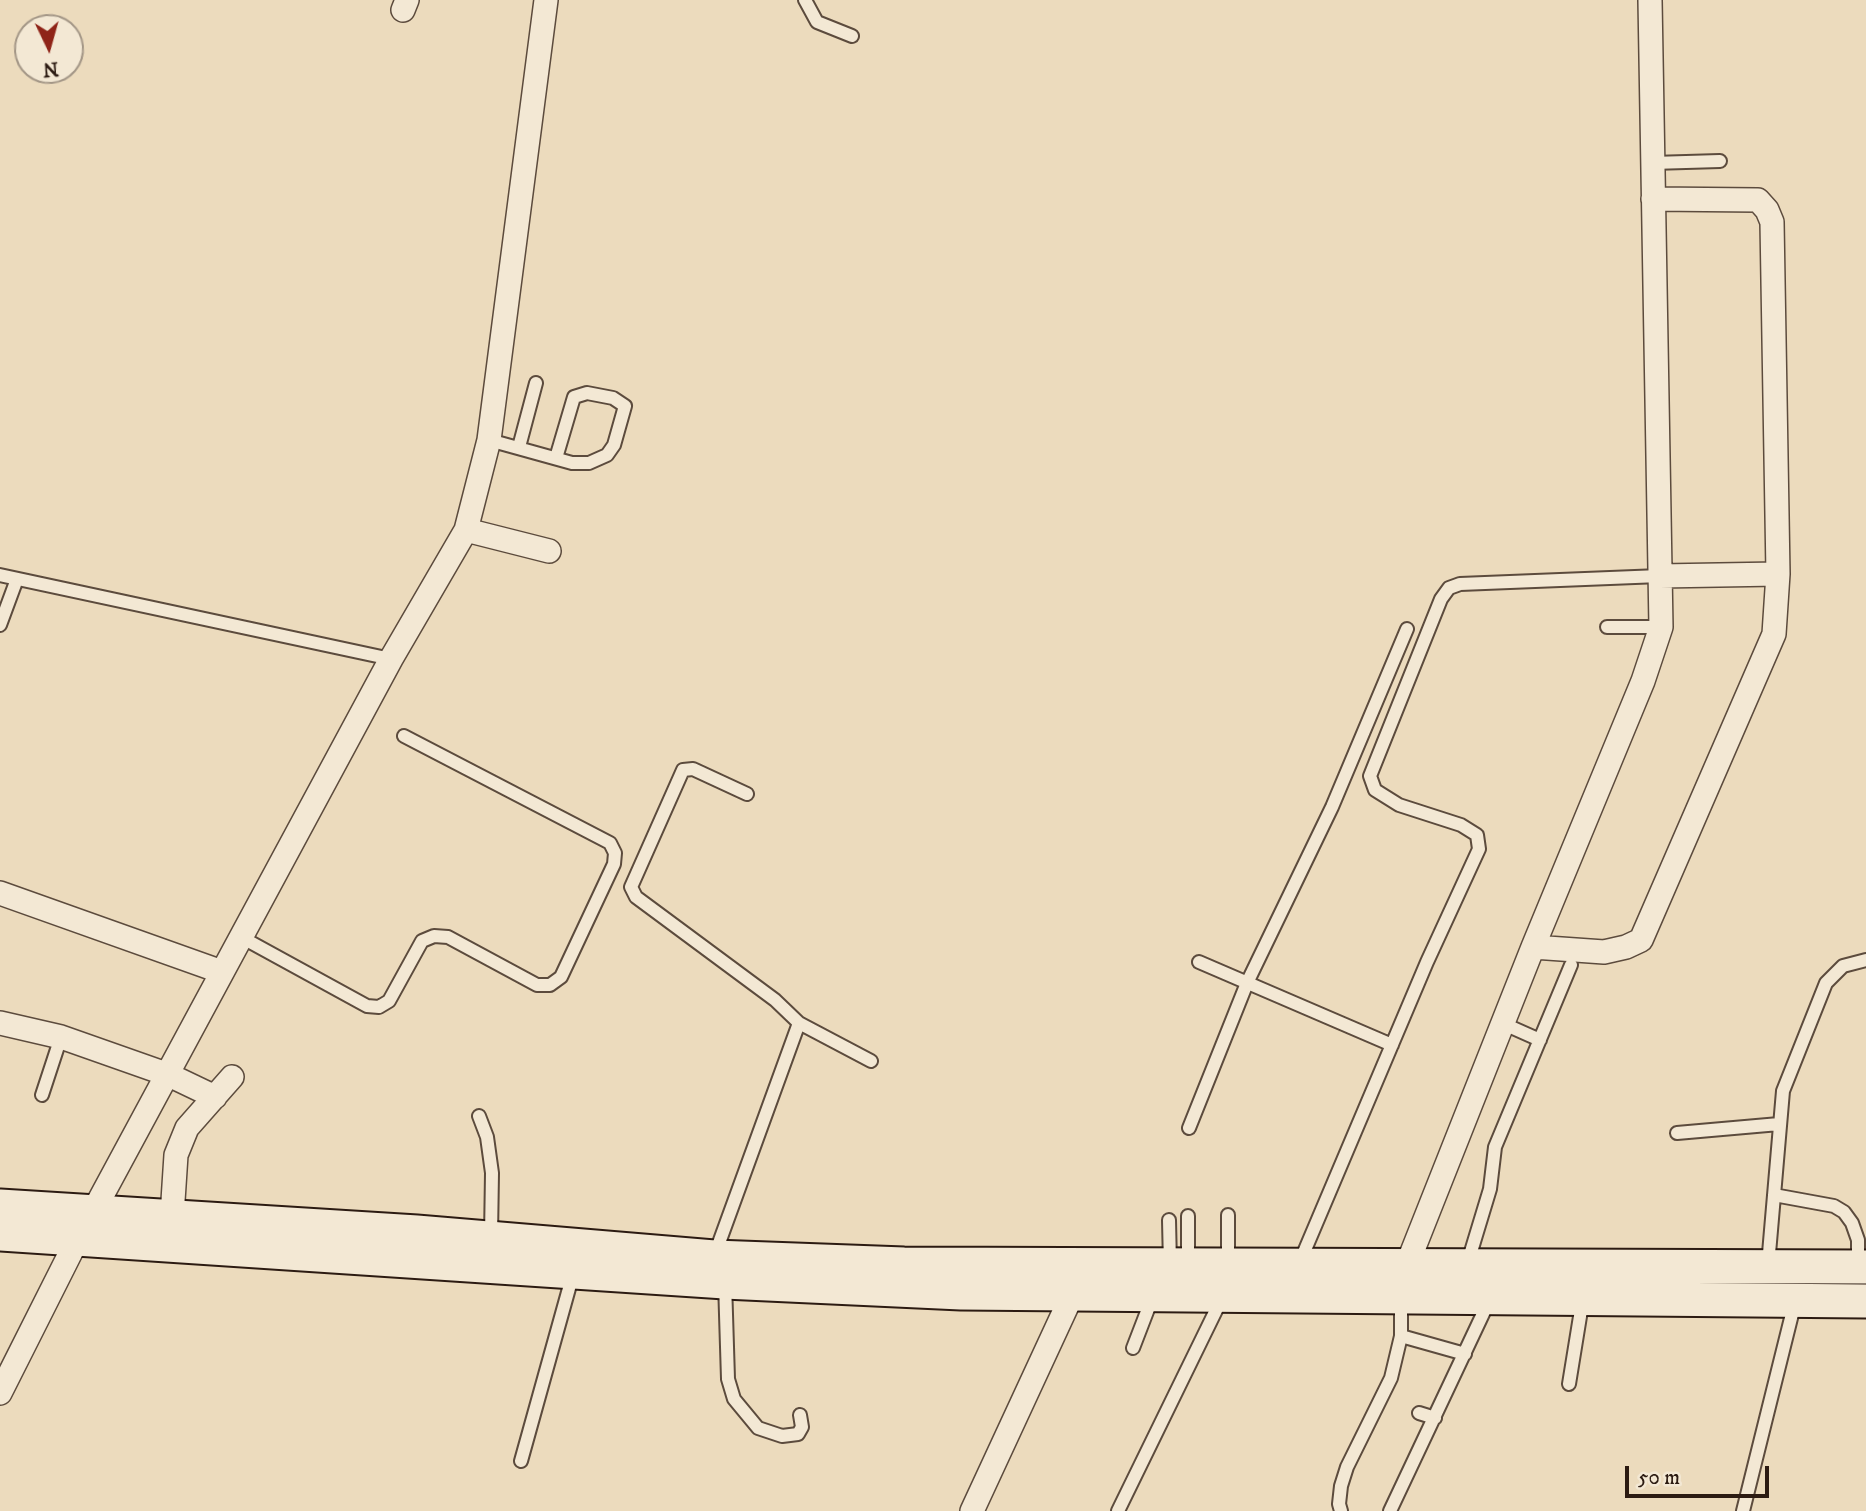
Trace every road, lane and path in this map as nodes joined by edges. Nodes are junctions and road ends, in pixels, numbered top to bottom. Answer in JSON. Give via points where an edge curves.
{"nodes":[{"id":1,"x":546,"y":0,"type":"edge"},
{"id":2,"x":805,"y":0,"type":"edge"},
{"id":3,"x":1650,"y":0,"type":"edge"},
{"id":4,"x":852,"y":36,"type":"dead end"},
{"id":5,"x":1720,"y":161,"type":"dead end"},
{"id":6,"x":1652,"y":163,"type":"junction"},
{"id":7,"x":1653,"y":199,"type":"junction"},
{"id":8,"x":536,"y":383,"type":"dead end"},
{"id":9,"x":489,"y":440,"type":"junction"},
{"id":10,"x":519,"y":447,"type":"junction"},
{"id":11,"x":556,"y":458,"type":"junction"},
{"id":12,"x":466,"y":530,"type":"junction"},
{"id":13,"x":549,"y":551,"type":"dead end"},
{"id":14,"x":1778,"y":574,"type":"junction"},
{"id":15,"x":0,"y":575,"type":"edge"},
{"id":16,"x":1660,"y":576,"type":"junction"},
{"id":17,"x":17,"y":579,"type":"junction"},
{"id":18,"x":3,"y":610,"type":"edge"},
{"id":19,"x":0,"y":625,"type":"edge"},
{"id":20,"x":1607,"y":626,"type":"dead end"},
{"id":21,"x":1661,"y":627,"type":"junction"},
{"id":22,"x":1407,"y":629,"type":"dead end"},
{"id":23,"x":391,"y":659,"type":"junction"},
{"id":24,"x":404,"y":736,"type":"dead end"},
{"id":25,"x":747,"y":794,"type":"dead end"},
{"id":26,"x":0,"y":893,"type":"edge"},
{"id":27,"x":241,"y":937,"type":"junction"},
{"id":28,"x":1533,"y":947,"type":"junction"},
{"id":29,"x":1866,"y":960,"type":"edge"},
{"id":30,"x":1199,"y":962,"type":"dead end"},
{"id":31,"x":1571,"y":965,"type":"dead end"},
{"id":32,"x":222,"y":972,"type":"junction"},
{"id":33,"x":1247,"y":983,"type":"junction"},
{"id":34,"x":0,"y":1023,"type":"edge"},
{"id":35,"x":799,"y":1023,"type":"junction"},
{"id":36,"x":1504,"y":1024,"type":"junction"},
{"id":37,"x":61,"y":1038,"type":"junction"},
{"id":38,"x":1540,"y":1040,"type":"junction"},
{"id":39,"x":1392,"y":1045,"type":"junction"},
{"id":40,"x":871,"y":1061,"type":"dead end"},
{"id":41,"x":169,"y":1075,"type":"junction"},
{"id":42,"x":232,"y":1077,"type":"dead end"},
{"id":43,"x":42,"y":1095,"type":"dead end"},
{"id":44,"x":215,"y":1097,"type":"junction"},
{"id":45,"x":479,"y":1116,"type":"dead end"},
{"id":46,"x":1779,"y":1124,"type":"junction"},
{"id":47,"x":1189,"y":1128,"type":"dead end"},
{"id":48,"x":1678,"y":1133,"type":"dead end"},
{"id":49,"x":1774,"y":1195,"type":"junction"},
{"id":50,"x":0,"y":1206,"type":"edge"},
{"id":51,"x":1228,"y":1215,"type":"dead end"},
{"id":52,"x":172,"y":1216,"type":"junction"},
{"id":53,"x":1188,"y":1216,"type":"dead end"},
{"id":54,"x":1169,"y":1220,"type":"dead end"},
{"id":55,"x":85,"y":1226,"type":"junction"},
{"id":56,"x":0,"y":1234,"type":"edge"},
{"id":57,"x":491,"y":1238,"type":"junction"},
{"id":58,"x":1228,"y":1264,"type":"junction"},
{"id":59,"x":1179,"y":1265,"type":"junction"},
{"id":60,"x":1299,"y":1265,"type":"junction"},
{"id":61,"x":1407,"y":1265,"type":"junction"},
{"id":62,"x":1467,"y":1265,"type":"junction"},
{"id":63,"x":1862,"y":1267,"type":"edge"},
{"id":64,"x":1768,"y":1268,"type":"junction"},
{"id":65,"x":719,"y":1269,"type":"junction"},
{"id":66,"x":574,"y":1270,"type":"junction"},
{"id":67,"x":1072,"y":1295,"type":"junction"},
{"id":68,"x":1153,"y":1296,"type":"junction"},
{"id":69,"x":1223,"y":1296,"type":"junction"},
{"id":70,"x":1491,"y":1297,"type":"junction"},
{"id":71,"x":1583,"y":1297,"type":"junction"},
{"id":72,"x":1401,"y":1298,"type":"junction"},
{"id":73,"x":1795,"y":1301,"type":"junction"},
{"id":74,"x":1866,"y":1301,"type":"edge"},
{"id":75,"x":1401,"y":1336,"type":"junction"},
{"id":76,"x":1133,"y":1348,"type":"dead end"},
{"id":77,"x":1465,"y":1354,"type":"junction"},
{"id":78,"x":1569,"y":1384,"type":"dead end"},
{"id":79,"x":0,"y":1393,"type":"edge"},
{"id":80,"x":1419,"y":1413,"type":"dead end"},
{"id":81,"x":800,"y":1415,"type":"dead end"},
{"id":82,"x":1435,"y":1418,"type":"junction"},
{"id":83,"x":521,"y":1461,"type":"dead end"},
{"id":84,"x":972,"y":1511,"type":"edge"},
{"id":85,"x":1118,"y":1511,"type":"edge"},
{"id":86,"x":1341,"y":1511,"type":"edge"},
{"id":87,"x":1390,"y":1511,"type":"edge"},
{"id":88,"x":1743,"y":1511,"type":"edge"}],
"edges":[{"from":1,"to":9,"type":"street"},
{"from":2,"to":4,"type":"lane","via":[[817,22]]},
{"from":3,"to":6,"type":"street"},
{"from":5,"to":6,"type":"lane"},
{"from":6,"to":7,"type":"street"},
{"from":7,"to":14,"type":"street","via":[[1758,200],[1772,222]]},
{"from":7,"to":16,"type":"street"},
{"from":8,"to":10,"type":"lane"},
{"from":9,"to":10,"type":"lane"},
{"from":9,"to":12,"type":"street"},
{"from":10,"to":11,"type":"lane"},
{"from":11,"to":11,"type":"lane","via":[[589,463],[607,454],[625,406],[613,398],[587,393],[574,397]]},
{"from":12,"to":13,"type":"street"},
{"from":12,"to":23,"type":"street"},
{"from":14,"to":16,"type":"street"},
{"from":14,"to":28,"type":"street","via":[[1774,634],[1641,940],[1604,951]]},
{"from":15,"to":17,"type":"lane"},
{"from":16,"to":21,"type":"street"},
{"from":16,"to":39,"type":"lane","via":[[1460,584],[1449,588],[1441,599],[1370,776],[1375,790],[1399,805],[1461,825],[1477,835],[1479,849]]},
{"from":17,"to":18,"type":"lane"},
{"from":17,"to":23,"type":"lane"},
{"from":18,"to":19,"type":"lane"},
{"from":20,"to":21,"type":"lane"},
{"from":21,"to":28,"type":"street"},
{"from":22,"to":33,"type":"lane","via":[[1332,807]]},
{"from":23,"to":27,"type":"street"},
{"from":24,"to":27,"type":"lane","via":[[610,844],[614,864],[561,977],[550,985],[537,985],[448,937],[434,936],[422,941],[389,1001],[379,1007],[367,1006]]},
{"from":25,"to":35,"type":"lane","via":[[693,768],[683,770],[631,887],[636,897],[775,1000]]},
{"from":26,"to":32,"type":"street"},
{"from":27,"to":32,"type":"street"},
{"from":28,"to":36,"type":"street"},
{"from":29,"to":46,"type":"lane","via":[[1843,966],[1826,983],[1783,1091]]},
{"from":30,"to":33,"type":"lane"},
{"from":31,"to":38,"type":"lane"},
{"from":32,"to":41,"type":"street"},
{"from":33,"to":39,"type":"lane"},
{"from":33,"to":47,"type":"lane"},
{"from":34,"to":37,"type":"street"},
{"from":35,"to":40,"type":"lane"},
{"from":35,"to":65,"type":"lane"},
{"from":36,"to":38,"type":"lane"},
{"from":36,"to":61,"type":"street"},
{"from":37,"to":41,"type":"street"},
{"from":37,"to":43,"type":"lane"},
{"from":38,"to":62,"type":"lane","via":[[1495,1147],[1490,1189]]},
{"from":39,"to":60,"type":"lane"},
{"from":41,"to":44,"type":"street"},
{"from":41,"to":55,"type":"street"},
{"from":42,"to":44,"type":"street"},
{"from":44,"to":52,"type":"street","via":[[187,1128],[176,1155]]},
{"from":45,"to":57,"type":"lane","via":[[492,1173]]},
{"from":46,"to":48,"type":"lane"},
{"from":46,"to":49,"type":"lane"},
{"from":49,"to":63,"type":"lane","via":[[1844,1212],[1858,1240]]},
{"from":49,"to":64,"type":"lane"},
{"from":50,"to":55,"type":"main road"},
{"from":51,"to":58,"type":"lane"},
{"from":52,"to":55,"type":"main road"},
{"from":52,"to":57,"type":"main road"},
{"from":53,"to":59,"type":"lane"},
{"from":54,"to":59,"type":"lane"},
{"from":55,"to":56,"type":"main road"},
{"from":55,"to":66,"type":"main road"},
{"from":55,"to":79,"type":"street"},
{"from":57,"to":65,"type":"main road"},
{"from":58,"to":59,"type":"main road"},
{"from":58,"to":60,"type":"main road"},
{"from":59,"to":65,"type":"main road"},
{"from":60,"to":61,"type":"main road"},
{"from":61,"to":62,"type":"main road"},
{"from":62,"to":64,"type":"main road"},
{"from":63,"to":64,"type":"main road"},
{"from":65,"to":66,"type":"main road"},
{"from":65,"to":67,"type":"main road","via":[[961,1293]]},
{"from":65,"to":81,"type":"lane","via":[[728,1379],[734,1399],[758,1428],[782,1436],[798,1434]]},
{"from":66,"to":83,"type":"lane"},
{"from":67,"to":68,"type":"main road"},
{"from":67,"to":84,"type":"street"},
{"from":68,"to":69,"type":"main road"},
{"from":68,"to":76,"type":"lane"},
{"from":69,"to":72,"type":"main road"},
{"from":69,"to":85,"type":"lane"},
{"from":70,"to":71,"type":"main road"},
{"from":70,"to":72,"type":"main road"},
{"from":70,"to":77,"type":"lane"},
{"from":71,"to":73,"type":"main road"},
{"from":71,"to":78,"type":"lane"},
{"from":72,"to":75,"type":"lane"},
{"from":73,"to":74,"type":"main road"},
{"from":73,"to":88,"type":"lane"},
{"from":75,"to":77,"type":"lane"},
{"from":75,"to":86,"type":"lane","via":[[1387,1402],[1341,1486]]},
{"from":77,"to":82,"type":"lane"},
{"from":80,"to":82,"type":"lane"},
{"from":82,"to":87,"type":"lane"}]}
